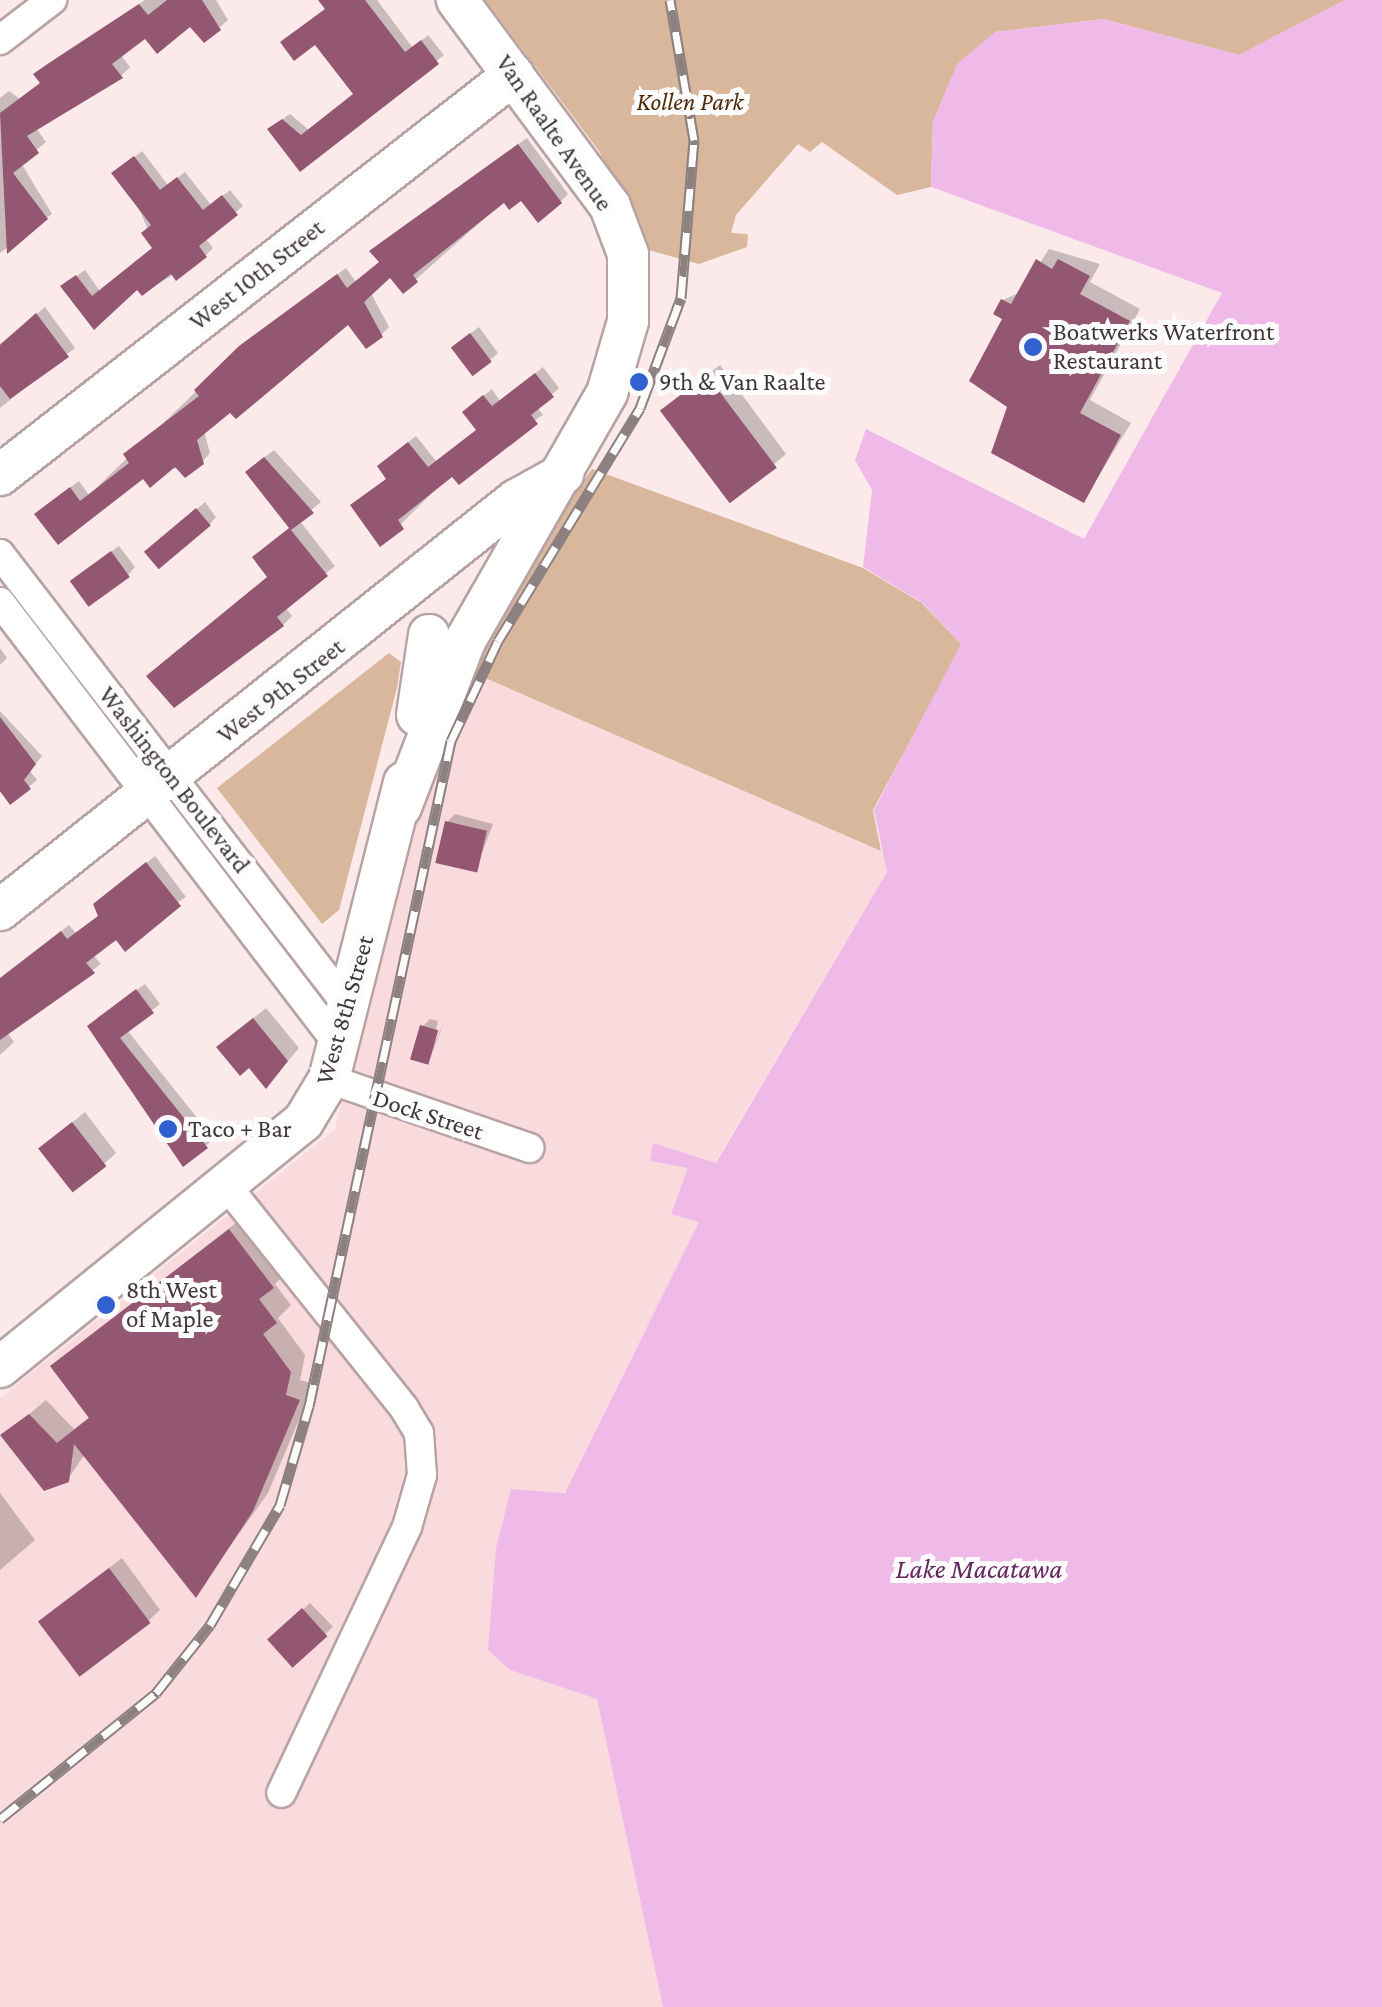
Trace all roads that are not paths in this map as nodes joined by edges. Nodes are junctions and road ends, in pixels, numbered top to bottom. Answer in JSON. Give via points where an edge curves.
{"nodes":[{"id":1,"x":52,"y":0,"type":"edge"},
{"id":2,"x":457,"y":0,"type":"edge"},
{"id":3,"x":0,"y":40,"type":"edge"},
{"id":4,"x":513,"y":75,"type":"junction"},
{"id":5,"x":626,"y":336,"type":"joint"},
{"id":6,"x":562,"y":474,"type":"junction"},
{"id":7,"x":0,"y":475,"type":"edge"},
{"id":8,"x":0,"y":554,"type":"edge"},
{"id":9,"x":0,"y":602,"type":"edge"},
{"id":10,"x":374,"y":618,"type":"junction"},
{"id":11,"x":447,"y":638,"type":"junction"},
{"id":12,"x":160,"y":786,"type":"junction"},
{"id":13,"x":0,"y":910,"type":"edge"},
{"id":14,"x":338,"y":1043,"type":"junction"},
{"id":15,"x":529,"y":1148,"type":"dead end"},
{"id":16,"x":230,"y":1190,"type":"junction"},
{"id":17,"x":0,"y":1368,"type":"edge"},
{"id":18,"x":281,"y":1793,"type":"dead end"}],
"edges":[{"from":1,"to":3,"type":"street"},
{"from":2,"to":4,"type":"street","name":"Van Raalte Avenue"},
{"from":4,"to":5,"type":"street","name":"Van Raalte Avenue","via":[[610,206],[628,254]]},
{"from":4,"to":7,"type":"street","name":"West 10th Street"},
{"from":5,"to":6,"type":"street","name":"West 8th Street"},
{"from":6,"to":10,"type":"street","name":"West 9th Street","via":[[516,500]]},
{"from":6,"to":11,"type":"street","name":"West 8th Street"},
{"from":8,"to":12,"type":"street","name":"Washington Boulevard"},
{"from":9,"to":12,"type":"street","name":"Washington Boulevard"},
{"from":10,"to":11,"type":"street"},
{"from":10,"to":12,"type":"street","name":"West 9th Street"},
{"from":11,"to":14,"type":"street","name":"West 8th Street"},
{"from":12,"to":13,"type":"street","name":"West 9th Street"},
{"from":12,"to":14,"type":"street","name":"Washington Boulevard"},
{"from":12,"to":14,"type":"street","name":"Washington Boulevard"},
{"from":14,"to":15,"type":"street","name":"Dock Street"},
{"from":14,"to":16,"type":"street","name":"West 8th Street","via":[[288,1139]]},
{"from":16,"to":17,"type":"street","name":"West 8th Street"},
{"from":16,"to":18,"type":"street","via":[[404,1408],[418,1433],[422,1475],[407,1528]]}]}
